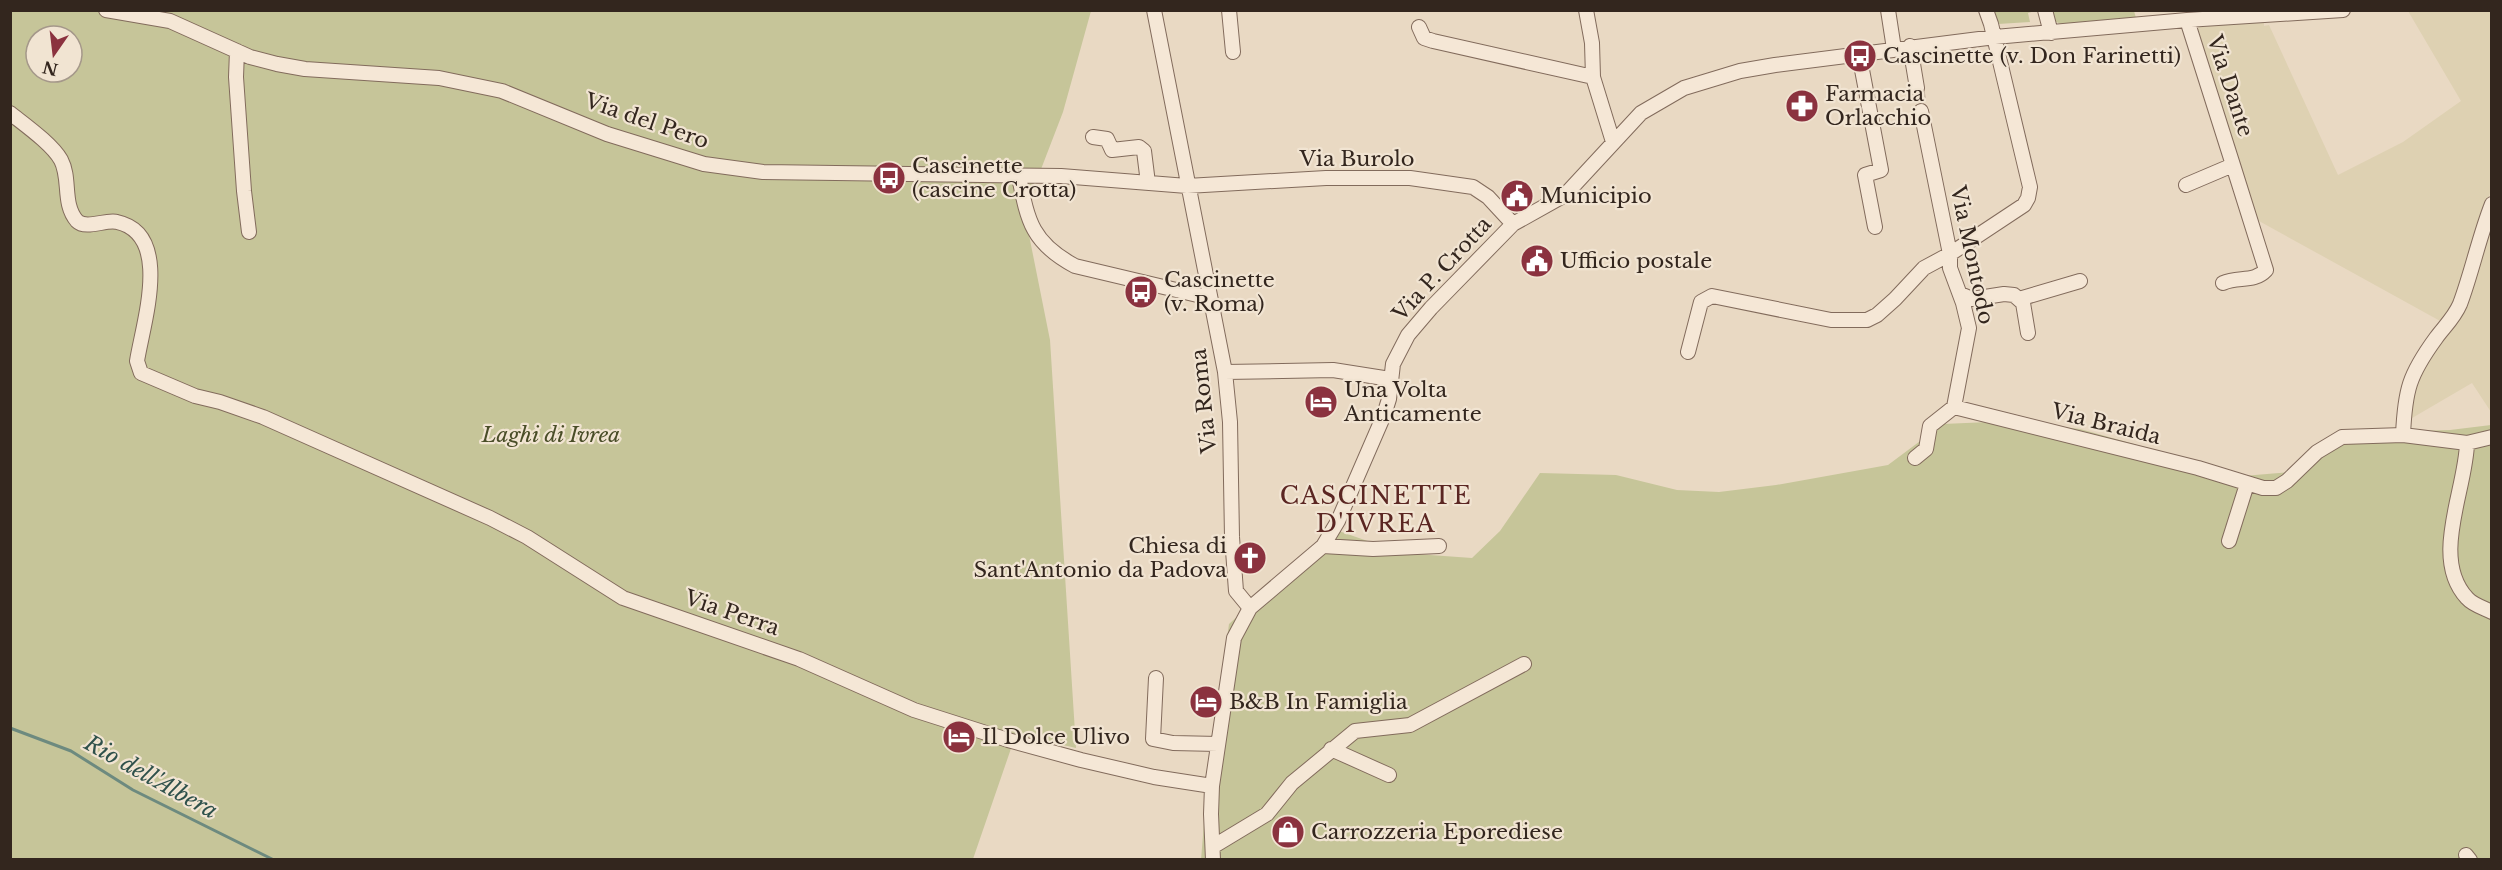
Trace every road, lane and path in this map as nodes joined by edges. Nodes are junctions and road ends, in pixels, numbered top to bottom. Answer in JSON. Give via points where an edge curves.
{"nodes":[{"id":1,"x":106,"y":10,"type":"edge"},
{"id":2,"x":1154,"y":10,"type":"edge"},
{"id":3,"x":1229,"y":10,"type":"edge"},
{"id":4,"x":1587,"y":10,"type":"edge"},
{"id":5,"x":1888,"y":10,"type":"edge"},
{"id":6,"x":1986,"y":10,"type":"edge"},
{"id":7,"x":2045,"y":10,"type":"edge"},
{"id":8,"x":2343,"y":10,"type":"edge"},
{"id":9,"x":2187,"y":20,"type":"junction"},
{"id":10,"x":1419,"y":27,"type":"dead end"},
{"id":11,"x":2051,"y":33,"type":"junction"},
{"id":12,"x":1995,"y":37,"type":"junction"},
{"id":13,"x":1910,"y":46,"type":"junction"},
{"id":14,"x":1894,"y":49,"type":"junction"},
{"id":15,"x":237,"y":51,"type":"junction"},
{"id":16,"x":1233,"y":52,"type":"dead end"},
{"id":17,"x":1859,"y":54,"type":"junction"},
{"id":18,"x":1593,"y":77,"type":"junction"},
{"id":19,"x":1917,"y":88,"type":"tunnel mouth"},
{"id":20,"x":1921,"y":111,"type":"tunnel mouth"},
{"id":21,"x":10,"y":113,"type":"edge"},
{"id":22,"x":1093,"y":137,"type":"dead end"},
{"id":23,"x":1613,"y":142,"type":"junction"},
{"id":24,"x":2233,"y":165,"type":"junction"},
{"id":25,"x":1019,"y":177,"type":"junction"},
{"id":26,"x":1148,"y":183,"type":"junction"},
{"id":27,"x":2186,"y":185,"type":"dead end"},
{"id":28,"x":1187,"y":186,"type":"junction"},
{"id":29,"x":2492,"y":204,"type":"edge"},
{"id":30,"x":1513,"y":224,"type":"junction"},
{"id":31,"x":1875,"y":227,"type":"dead end"},
{"id":32,"x":249,"y":231,"type":"dead end"},
{"id":33,"x":1950,"y":254,"type":"junction"},
{"id":34,"x":2080,"y":281,"type":"dead end"},
{"id":35,"x":2223,"y":283,"type":"dead end"},
{"id":36,"x":1959,"y":294,"type":"junction"},
{"id":37,"x":1210,"y":298,"type":"junction"},
{"id":38,"x":2019,"y":299,"type":"junction"},
{"id":39,"x":2028,"y":333,"type":"dead end"},
{"id":40,"x":1688,"y":352,"type":"dead end"},
{"id":41,"x":1225,"y":372,"type":"junction"},
{"id":42,"x":1390,"y":379,"type":"junction"},
{"id":43,"x":1954,"y":407,"type":"junction"},
{"id":44,"x":2403,"y":435,"type":"junction"},
{"id":45,"x":2492,"y":437,"type":"edge"},
{"id":46,"x":2467,"y":442,"type":"junction"},
{"id":47,"x":1915,"y":458,"type":"dead end"},
{"id":48,"x":2247,"y":484,"type":"junction"},
{"id":49,"x":2229,"y":541,"type":"dead end"},
{"id":50,"x":1323,"y":546,"type":"junction"},
{"id":51,"x":1439,"y":546,"type":"dead end"},
{"id":52,"x":1250,"y":608,"type":"junction"},
{"id":53,"x":2492,"y":612,"type":"edge"},
{"id":54,"x":1524,"y":664,"type":"dead end"},
{"id":55,"x":1156,"y":678,"type":"dead end"},
{"id":56,"x":1218,"y":744,"type":"junction"},
{"id":57,"x":1331,"y":749,"type":"junction"},
{"id":58,"x":1389,"y":775,"type":"dead end"},
{"id":59,"x":1212,"y":786,"type":"junction"},
{"id":60,"x":1213,"y":853,"type":"edge"}],
"edges":[{"from":1,"to":15,"type":"street","name":"Via del Pero","via":[[170,21]]},
{"from":2,"to":28,"type":"street","name":"Via Roma"},
{"from":3,"to":16,"type":"street"},
{"from":4,"to":18,"type":"street"},
{"from":5,"to":14,"type":"street"},
{"from":6,"to":12,"type":"street"},
{"from":7,"to":11,"type":"street"},
{"from":8,"to":9,"type":"street","name":"Via P. Crotta"},
{"from":9,"to":11,"type":"street","name":"Via P. Crotta"},
{"from":9,"to":24,"type":"street","name":"Via Dante"},
{"from":10,"to":18,"type":"street","via":[[1424,38],[1433,41]]},
{"from":11,"to":12,"type":"street","name":"Via P. Crotta"},
{"from":12,"to":13,"type":"street","name":"Via P. Crotta"},
{"from":12,"to":33,"type":"street","via":[[2030,187],[2028,198],[2024,205]]},
{"from":13,"to":14,"type":"street","name":"Via P. Crotta"},
{"from":13,"to":19,"type":"street"},
{"from":14,"to":17,"type":"street","name":"Via P. Crotta"},
{"from":15,"to":25,"type":"street","name":"Via del Pero","via":[[305,69],[439,78],[502,91],[607,134],[704,164],[763,172]]},
{"from":15,"to":32,"type":"street"},
{"from":17,"to":23,"type":"street","name":"Via P. Crotta","via":[[1740,71],[1684,88],[1641,113]]},
{"from":17,"to":31,"type":"street","via":[[1881,170],[1865,175]]},
{"from":18,"to":23,"type":"street"},
{"from":20,"to":33,"type":"street","name":"Via Montodo"},
{"from":21,"to":59,"type":"street","name":"Via Perra","via":[[60,158],[69,206],[78,222],[121,222],[147,246],[150,280],[137,361],[141,373],[195,396],[263,417],[490,518],[623,598],[799,659],[905,706],[997,737],[1154,777]]},
{"from":22,"to":26,"type":"street","via":[[1107,139],[1112,150],[1139,147],[1144,151]]},
{"from":23,"to":30,"type":"street","name":"Via P. Crotta","via":[[1565,195]]},
{"from":24,"to":27,"type":"street","name":"Via Dante"},
{"from":24,"to":35,"type":"street","name":"Via Dante","via":[[2265,270],[2260,276]]},
{"from":25,"to":26,"type":"street","name":"Via del Pero","via":[[1088,177]]},
{"from":25,"to":37,"type":"street","via":[[1028,219],[1057,256],[1076,266]]},
{"from":26,"to":28,"type":"street","name":"Via del Pero"},
{"from":28,"to":30,"type":"street","name":"Via Burolo","via":[[1378,177],[1433,180],[1473,187],[1488,196]]},
{"from":28,"to":37,"type":"street","name":"Via Roma"},
{"from":29,"to":44,"type":"street","via":[[2459,305],[2411,376]]},
{"from":30,"to":42,"type":"street","name":"Via P. Crotta","via":[[1418,322],[1402,344]]},
{"from":33,"to":36,"type":"street","name":"Via Montodo","via":[[1950,268]]},
{"from":33,"to":40,"type":"street","via":[[1924,268],[1895,299],[1866,320],[1831,320],[1712,296],[1701,302]]},
{"from":34,"to":38,"type":"street"},
{"from":36,"to":38,"type":"street","via":[[1972,299],[2004,294]]},
{"from":36,"to":43,"type":"street","name":"Via Montodo","via":[[1969,328]]},
{"from":37,"to":41,"type":"street","name":"Via Roma"},
{"from":38,"to":39,"type":"street"},
{"from":41,"to":42,"type":"street","via":[[1333,370]]},
{"from":41,"to":52,"type":"street","name":"Via Roma","via":[[1236,591]]},
{"from":42,"to":50,"type":"street","name":"Via P. Crotta","via":[[1389,399],[1373,443]]},
{"from":43,"to":47,"type":"street","via":[[1930,426],[1926,449]]},
{"from":43,"to":48,"type":"street","name":"Via Braida","via":[[2198,468]]},
{"from":44,"to":46,"type":"street","name":"Via Braida"},
{"from":44,"to":48,"type":"street","name":"Via Braida","via":[[2342,437],[2317,452],[2276,488]]},
{"from":45,"to":46,"type":"street","name":"Via Braida"},
{"from":46,"to":53,"type":"street","via":[[2450,563],[2467,598]]},
{"from":48,"to":49,"type":"street"},
{"from":50,"to":51,"type":"street"},
{"from":50,"to":52,"type":"street","name":"Via P. Crotta"},
{"from":52,"to":56,"type":"street","via":[[1234,638]]},
{"from":54,"to":57,"type":"street","via":[[1410,725],[1362,729]]},
{"from":55,"to":56,"type":"street","via":[[1153,739]]},
{"from":56,"to":59,"type":"street"},
{"from":57,"to":58,"type":"street"},
{"from":57,"to":60,"type":"street","via":[[1292,783],[1267,814]]},
{"from":59,"to":60,"type":"street"}]}
